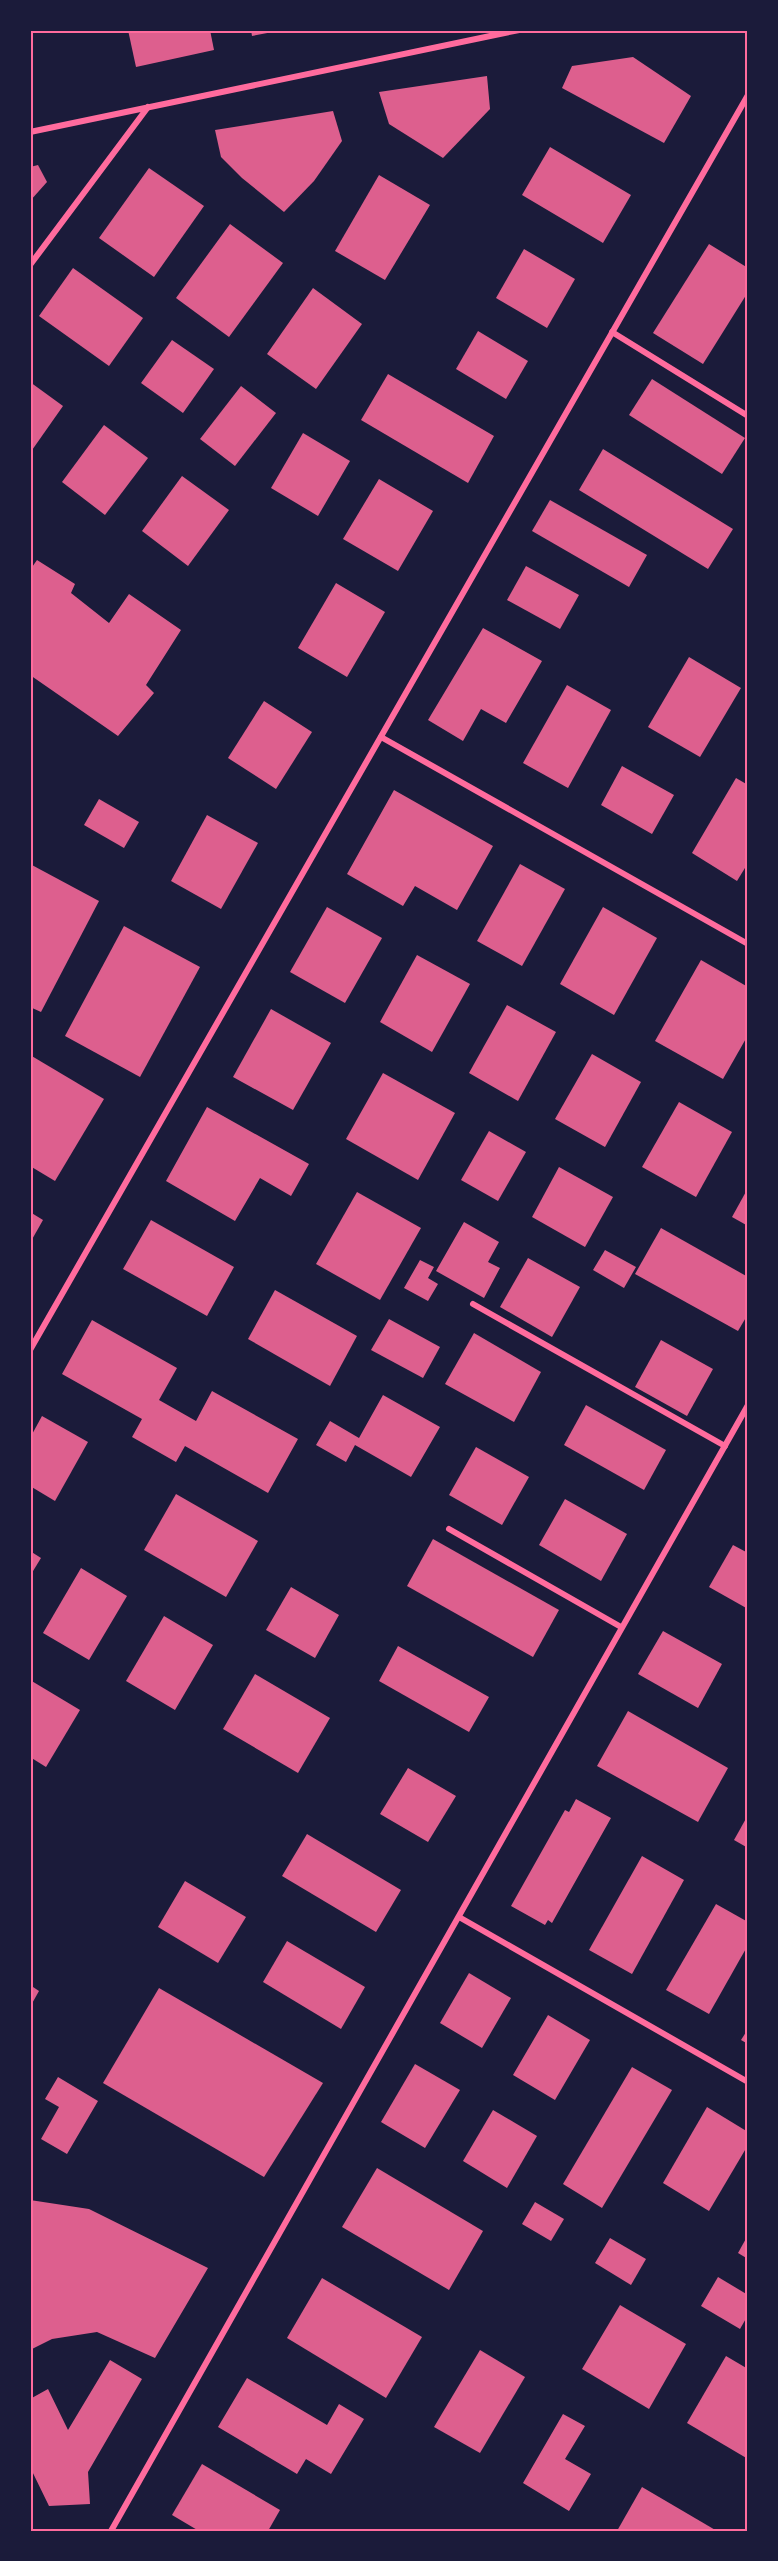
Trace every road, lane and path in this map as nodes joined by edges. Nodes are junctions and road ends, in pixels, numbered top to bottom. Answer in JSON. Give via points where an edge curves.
{"nodes":[{"id":1,"x":519,"y":30,"type":"edge"},
{"id":2,"x":508,"y":31,"type":"edge"},
{"id":3,"x":748,"y":95,"type":"edge"},
{"id":4,"x":148,"y":107,"type":"junction"},
{"id":5,"x":30,"y":132,"type":"edge"},
{"id":6,"x":30,"y":265,"type":"edge"},
{"id":7,"x":612,"y":332,"type":"junction"},
{"id":8,"x":748,"y":416,"type":"edge"},
{"id":9,"x":381,"y":737,"type":"junction"},
{"id":10,"x":748,"y":944,"type":"edge"},
{"id":11,"x":473,"y":1304,"type":"dead end"},
{"id":12,"x":30,"y":1350,"type":"edge"},
{"id":13,"x":748,"y":1405,"type":"edge"},
{"id":14,"x":724,"y":1446,"type":"junction"},
{"id":15,"x":449,"y":1529,"type":"dead end"},
{"id":16,"x":621,"y":1627,"type":"junction"},
{"id":17,"x":459,"y":1917,"type":"junction"},
{"id":18,"x":748,"y":2082,"type":"edge"},
{"id":19,"x":111,"y":2531,"type":"edge"}],
"edges":[{"from":1,"to":2,"type":"street"},
{"from":2,"to":4,"type":"street"},
{"from":3,"to":7,"type":"street"},
{"from":4,"to":5,"type":"street"},
{"from":4,"to":6,"type":"street"},
{"from":7,"to":8,"type":"street"},
{"from":7,"to":9,"type":"street"},
{"from":9,"to":10,"type":"street"},
{"from":9,"to":12,"type":"street"},
{"from":11,"to":14,"type":"street"},
{"from":13,"to":14,"type":"street"},
{"from":14,"to":16,"type":"street"},
{"from":15,"to":16,"type":"street"},
{"from":16,"to":17,"type":"street"},
{"from":17,"to":18,"type":"street"},
{"from":17,"to":19,"type":"street"}]}
